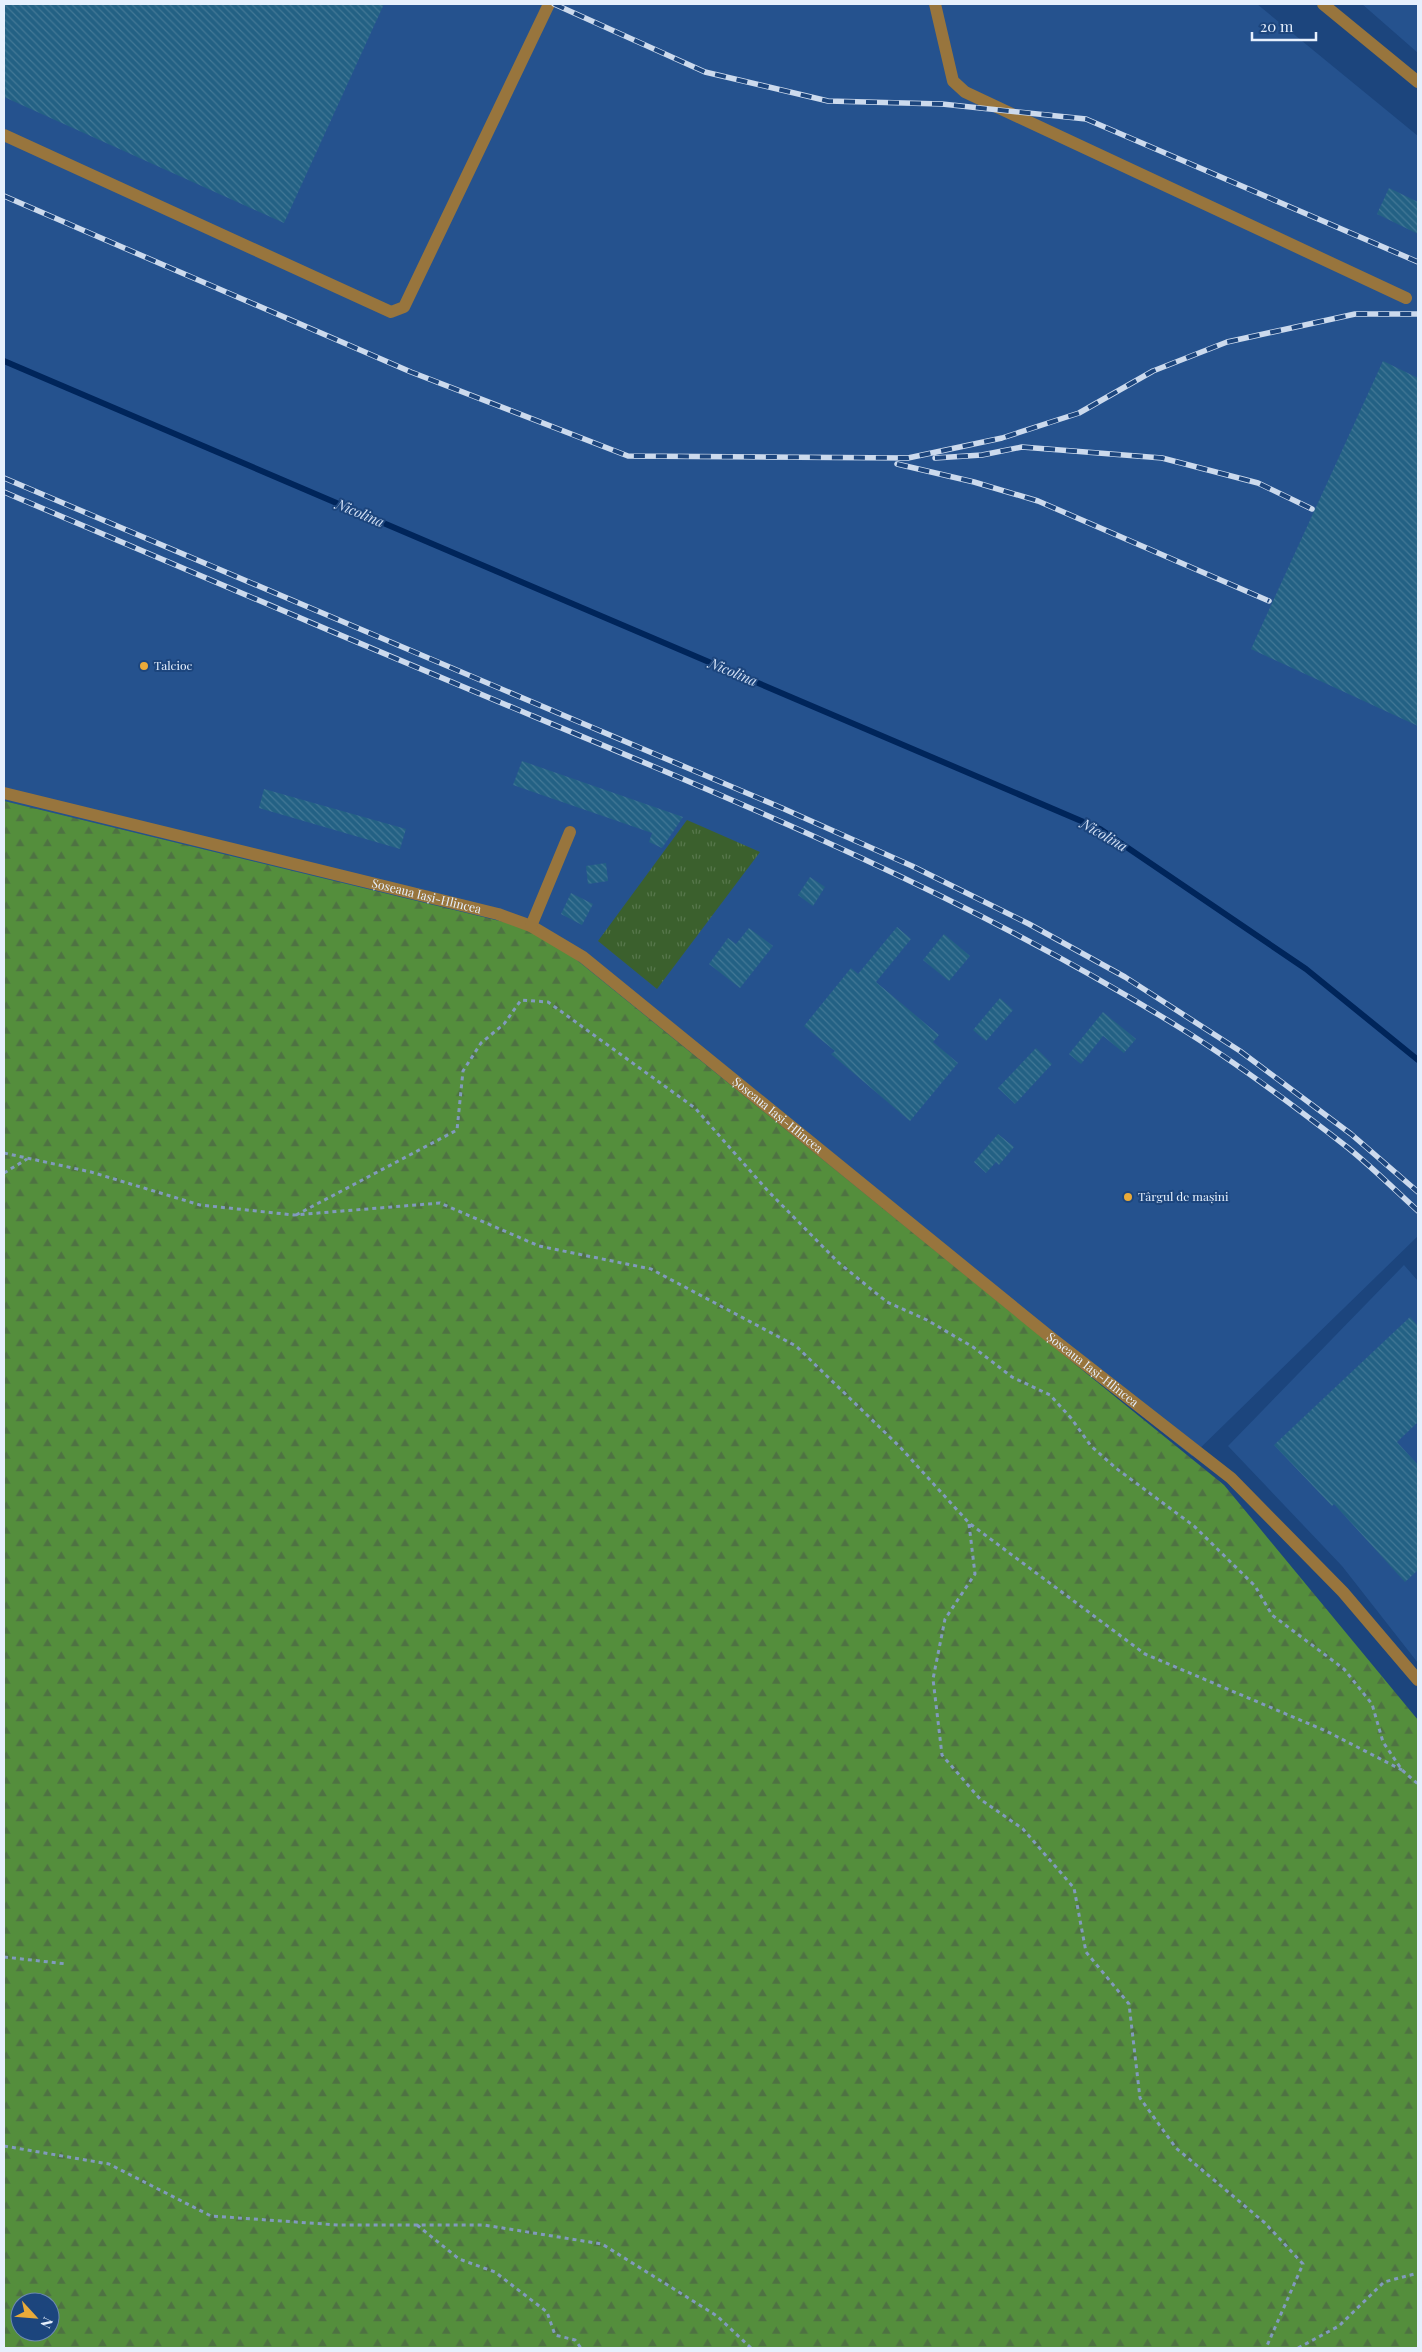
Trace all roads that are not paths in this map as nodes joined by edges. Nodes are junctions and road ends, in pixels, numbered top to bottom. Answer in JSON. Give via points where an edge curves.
{"nodes":[{"id":1,"x":549,"y":4,"type":"edge"},
{"id":2,"x":935,"y":4,"type":"edge"},
{"id":3,"x":1323,"y":4,"type":"edge"},
{"id":4,"x":1418,"y":82,"type":"edge"},
{"id":5,"x":4,"y":135,"type":"edge"},
{"id":6,"x":1406,"y":298,"type":"dead end"},
{"id":7,"x":4,"y":793,"type":"edge"},
{"id":8,"x":570,"y":832,"type":"dead end"},
{"id":9,"x":531,"y":926,"type":"junction"},
{"id":10,"x":1418,"y":1680,"type":"edge"}],
"edges":[{"from":1,"to":5,"type":"street","via":[[404,307],[391,312]]},
{"from":2,"to":6,"type":"street","via":[[953,81],[965,92]]},
{"from":3,"to":4,"type":"street"},
{"from":7,"to":9,"type":"street","name":"Șoseaua Iași-Hlincea","via":[[498,914]]},
{"from":8,"to":9,"type":"street"},
{"from":9,"to":10,"type":"street","name":"Șoseaua Iași-Hlincea","via":[[583,957],[1049,1336],[1231,1478],[1343,1592]]}]}
